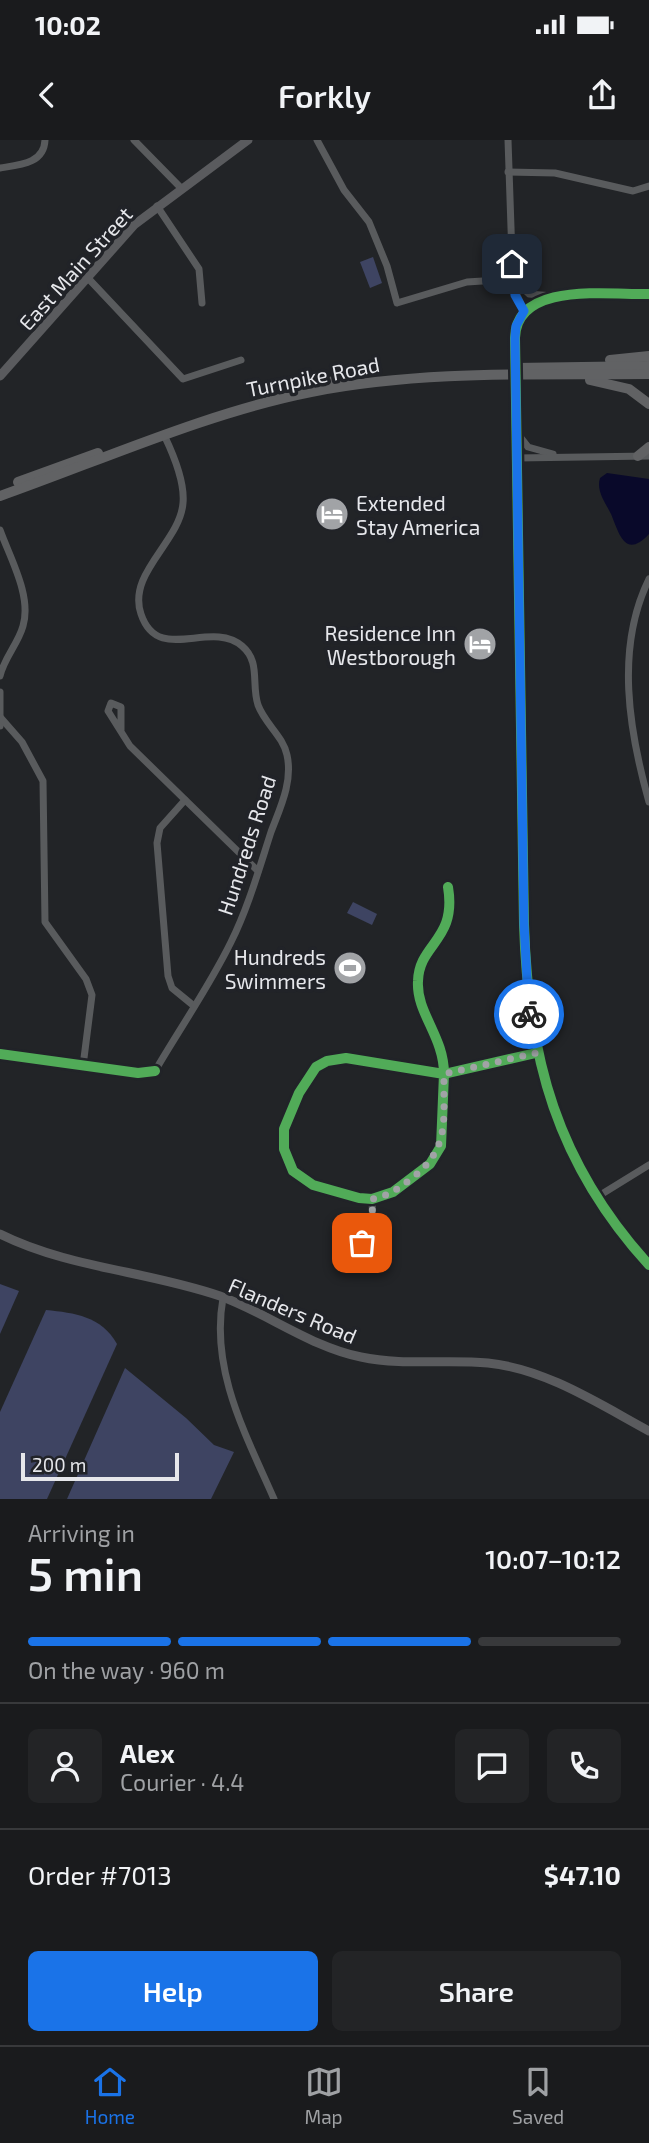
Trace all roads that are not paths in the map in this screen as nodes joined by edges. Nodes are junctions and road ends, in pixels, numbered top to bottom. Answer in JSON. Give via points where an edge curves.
{"nodes":[{"id":1,"x":45,"y":140,"type":"edge"},
{"id":2,"x":134,"y":140,"type":"edge"},
{"id":3,"x":248,"y":140,"type":"edge"},
{"id":4,"x":317,"y":140,"type":"edge"},
{"id":5,"x":508,"y":140,"type":"edge"},
{"id":6,"x":0,"y":168,"type":"edge"},
{"id":7,"x":508,"y":172,"type":"junction"},
{"id":8,"x":181,"y":188,"type":"junction"},
{"id":9,"x":648,"y":188,"type":"edge"},
{"id":10,"x":157,"y":206,"type":"junction"},
{"id":11,"x":86,"y":276,"type":"junction"},
{"id":12,"x":513,"y":279,"type":"junction"},
{"id":13,"x":649,"y":294,"type":"edge"},
{"id":14,"x":564,"y":297,"type":"junction"},
{"id":15,"x":202,"y":303,"type":"dead end"},
{"id":16,"x":524,"y":311,"type":"junction"},
{"id":17,"x":649,"y":356,"type":"edge"},
{"id":18,"x":241,"y":360,"type":"dead end"},
{"id":19,"x":649,"y":366,"type":"edge"},
{"id":20,"x":568,"y":367,"type":"junction"},
{"id":21,"x":649,"y":374,"type":"edge"},
{"id":22,"x":553,"y":375,"type":"junction"},
{"id":23,"x":0,"y":376,"type":"edge"},
{"id":24,"x":649,"y":404,"type":"edge"},
{"id":25,"x":516,"y":432,"type":"junction"},
{"id":26,"x":165,"y":437,"type":"junction"},
{"id":27,"x":649,"y":447,"type":"edge"},
{"id":28,"x":644,"y":456,"type":"edge"},
{"id":29,"x":571,"y":457,"type":"junction"},
{"id":30,"x":517,"y":458,"type":"junction"},
{"id":31,"x":0,"y":488,"type":"edge"},
{"id":32,"x":0,"y":496,"type":"edge"},
{"id":33,"x":0,"y":530,"type":"edge"},
{"id":34,"x":649,"y":579,"type":"edge"},
{"id":35,"x":0,"y":676,"type":"edge"},
{"id":36,"x":0,"y":692,"type":"edge"},
{"id":37,"x":1,"y":722,"type":"edge"},
{"id":38,"x":121,"y":730,"type":"dead end"},
{"id":39,"x":185,"y":800,"type":"junction"},
{"id":40,"x":649,"y":802,"type":"edge"},
{"id":41,"x":258,"y":871,"type":"junction"},
{"id":42,"x":448,"y":887,"type":"dead end"},
{"id":43,"x":194,"y":1006,"type":"junction"},
{"id":44,"x":536,"y":1053,"type":"junction"},
{"id":45,"x":0,"y":1054,"type":"edge"},
{"id":46,"x":83,"y":1066,"type":"junction"},
{"id":47,"x":444,"y":1074,"type":"junction"},
{"id":48,"x":649,"y":1165,"type":"edge"},
{"id":49,"x":597,"y":1197,"type":"junction"},
{"id":50,"x":372,"y":1199,"type":"junction"},
{"id":51,"x":373,"y":1233,"type":"dead end"},
{"id":52,"x":0,"y":1234,"type":"edge"},
{"id":53,"x":649,"y":1265,"type":"edge"},
{"id":54,"x":223,"y":1298,"type":"junction"},
{"id":55,"x":649,"y":1431,"type":"edge"},
{"id":56,"x":274,"y":1499,"type":"edge"}],
"edges":[{"from":1,"to":6,"type":"street","via":[[44,150],[34,160]]},
{"from":2,"to":8,"type":"street"},
{"from":3,"to":8,"type":"main road","name":"East Main Street"},
{"from":4,"to":12,"type":"street","via":[[344,190],[369,222],[397,303],[467,282]]},
{"from":5,"to":7,"type":"street"},
{"from":7,"to":9,"type":"street","via":[[551,172],[617,188]]},
{"from":7,"to":12,"type":"street"},
{"from":8,"to":10,"type":"main road","name":"East Main Street"},
{"from":10,"to":11,"type":"main road","name":"East Main Street"},
{"from":10,"to":15,"type":"street","via":[[199,269]]},
{"from":11,"to":18,"type":"street","via":[[183,379]]},
{"from":11,"to":23,"type":"main road","name":"East Main Street"},
{"from":12,"to":14,"type":"street","via":[[529,294]]},
{"from":12,"to":16,"type":"street"},
{"from":13,"to":14,"type":"street"},
{"from":14,"to":16,"type":"street","via":[[536,302]]},
{"from":16,"to":25,"type":"street","bridge":true,"via":[[516,326]]},
{"from":17,"to":20,"type":"highway"},
{"from":19,"to":20,"type":"highway","name":"Turnpike Road"},
{"from":20,"to":31,"type":"highway","name":"Turnpike Road","via":[[434,371],[313,384]]},
{"from":21,"to":22,"type":"highway","name":"Turnpike Road"},
{"from":22,"to":24,"type":"highway","via":[[617,385]]},
{"from":22,"to":26,"type":"highway","name":"Turnpike Road","via":[[435,377],[348,386],[255,406]]},
{"from":25,"to":29,"type":"street","via":[[537,452]]},
{"from":25,"to":30,"type":"street"},
{"from":26,"to":32,"type":"highway","name":"Turnpike Road"},
{"from":26,"to":41,"type":"street","name":"Hundreds Road","via":[[182,489],[182,512],[142,584],[138,607],[148,628],[168,640],[225,636],[252,658],[257,704],[283,743],[289,766],[286,789]]},
{"from":27,"to":28,"type":"highway"},
{"from":28,"to":29,"type":"street"},
{"from":29,"to":30,"type":"street"},
{"from":30,"to":44,"type":"street","via":[[524,924],[528,1007]]},
{"from":33,"to":35,"type":"street","via":[[22,592],[25,615]]},
{"from":34,"to":40,"type":"street","via":[[631,632],[629,673],[634,730]]},
{"from":36,"to":37,"type":"street"},
{"from":37,"to":46,"type":"street","via":[[22,742],[43,781],[45,922],[86,979],[92,995]]},
{"from":38,"to":39,"type":"street","via":[[130,746]]},
{"from":39,"to":41,"type":"street"},
{"from":39,"to":43,"type":"street","via":[[160,828],[157,843],[168,976],[173,988]]},
{"from":41,"to":43,"type":"street","name":"Hundreds Road","via":[[231,944]]},
{"from":42,"to":47,"type":"street","via":[[450,917],[418,983],[420,1001],[442,1047]]},
{"from":43,"to":46,"type":"street","name":"Hundreds Road","via":[[156,1071]]},
{"from":44,"to":47,"type":"street"},
{"from":44,"to":49,"type":"street","via":[[558,1120]]},
{"from":45,"to":46,"type":"street","name":"Hundreds Road"},
{"from":47,"to":50,"type":"street","via":[[443,1136],[436,1155],[393,1192]]},
{"from":47,"to":50,"type":"street","via":[[337,1059],[317,1068],[306,1081],[283,1139],[293,1171],[313,1185]]},
{"from":48,"to":49,"type":"street"},
{"from":49,"to":53,"type":"street"},
{"from":50,"to":51,"type":"street"},
{"from":52,"to":54,"type":"main road","name":"Flanders Road","via":[[51,1254]]},
{"from":54,"to":55,"type":"main road","name":"Flanders Road","via":[[350,1355],[396,1362],[490,1363],[525,1371]]},
{"from":54,"to":56,"type":"street","via":[[219,1324],[230,1393]]}]}
